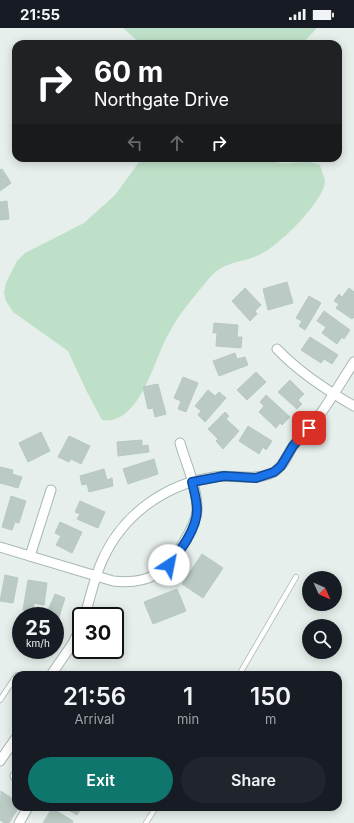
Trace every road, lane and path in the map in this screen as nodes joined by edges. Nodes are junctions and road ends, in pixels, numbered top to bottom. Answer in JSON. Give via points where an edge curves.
{"nodes":[{"id":1,"x":277,"y":349,"type":"dead end"},
{"id":2,"x":354,"y":362,"type":"edge"},
{"id":3,"x":333,"y":394,"type":"junction"},
{"id":4,"x":354,"y":406,"type":"edge"},
{"id":5,"x":180,"y":443,"type":"dead end"},
{"id":6,"x":192,"y":482,"type":"junction"},
{"id":7,"x":51,"y":490,"type":"dead end"},
{"id":8,"x":0,"y":547,"type":"edge"},
{"id":9,"x":30,"y":556,"type":"junction"},
{"id":10,"x":96,"y":577,"type":"junction"},
{"id":11,"x":296,"y":577,"type":"dead end"},
{"id":12,"x":88,"y":607,"type":"edge"},
{"id":13,"x":72,"y":644,"type":"edge"},
{"id":14,"x":54,"y":671,"type":"edge"},
{"id":15,"x":241,"y":671,"type":"edge"},
{"id":16,"x":12,"y":683,"type":"edge"},
{"id":17,"x":0,"y":700,"type":"edge"},
{"id":18,"x":12,"y":744,"type":"edge"},
{"id":19,"x":0,"y":761,"type":"edge"},
{"id":20,"x":26,"y":811,"type":"edge"},
{"id":21,"x":154,"y":811,"type":"edge"},
{"id":22,"x":19,"y":823,"type":"edge"},
{"id":23,"x":146,"y":823,"type":"edge"}],
"edges":[{"from":1,"to":3,"type":"street"},
{"from":2,"to":3,"type":"street"},
{"from":3,"to":4,"type":"street"},
{"from":3,"to":6,"type":"street","via":[[274,472],[256,478],[224,476]]},
{"from":5,"to":6,"type":"street"},
{"from":6,"to":10,"type":"street","via":[[166,492],[130,519],[110,545]]},
{"from":6,"to":10,"type":"street","via":[[196,505],[194,522],[169,565],[151,577],[133,581],[113,581]]},
{"from":7,"to":9,"type":"street"},
{"from":8,"to":9,"type":"street"},
{"from":9,"to":10,"type":"street"},
{"from":10,"to":12,"type":"street"},
{"from":11,"to":15,"type":"lane"},
{"from":13,"to":14,"type":"street"},
{"from":16,"to":17,"type":"lane"},
{"from":18,"to":19,"type":"street"},
{"from":20,"to":22,"type":"street"},
{"from":21,"to":23,"type":"lane"}]}
